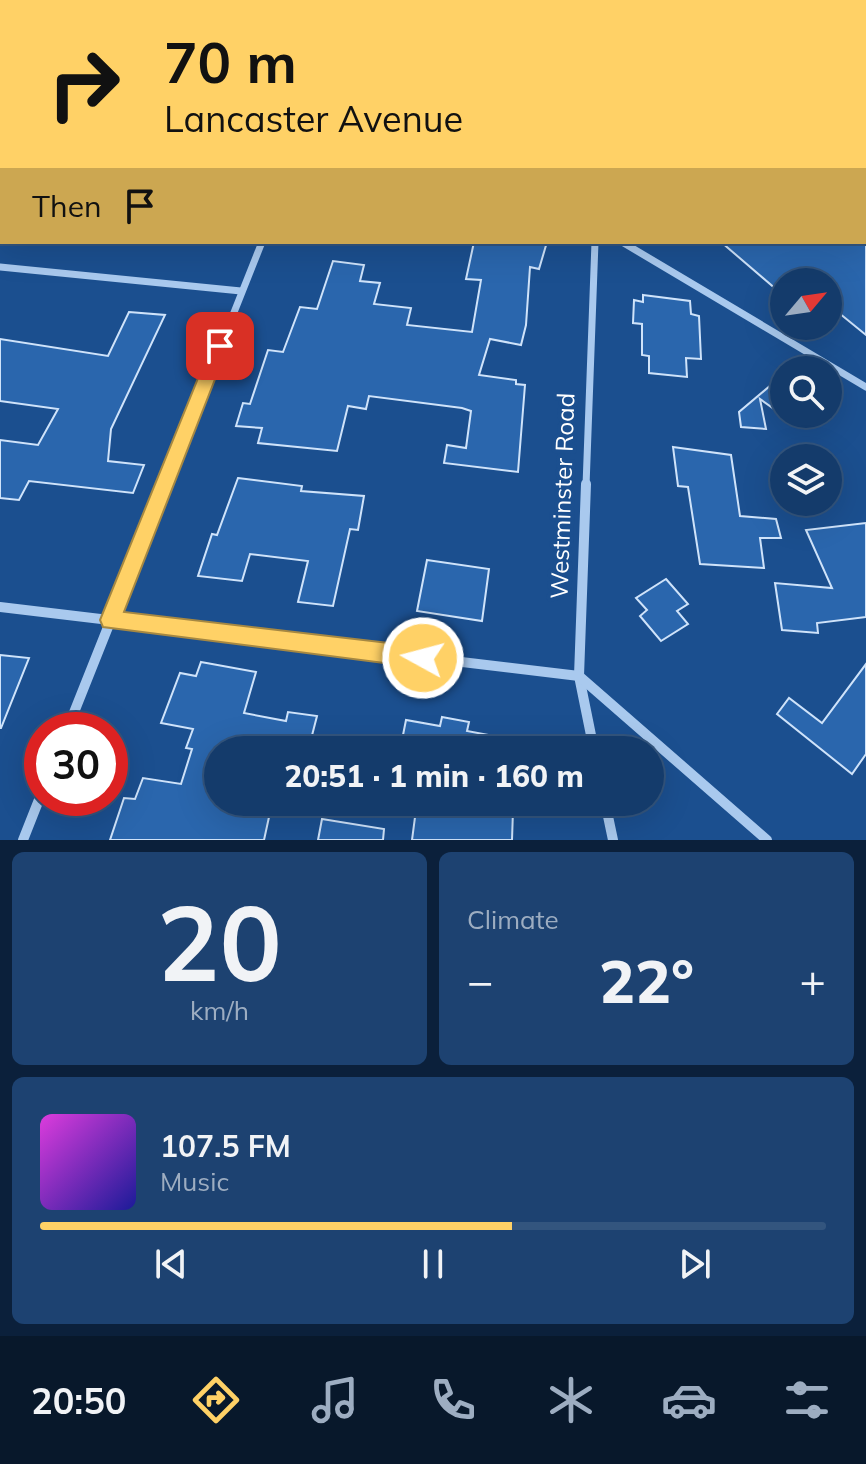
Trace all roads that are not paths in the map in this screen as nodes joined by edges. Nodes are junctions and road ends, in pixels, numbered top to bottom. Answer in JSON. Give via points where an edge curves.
{"nodes":[{"id":1,"x":261,"y":244,"type":"edge"},
{"id":2,"x":595,"y":244,"type":"edge"},
{"id":3,"x":625,"y":244,"type":"edge"},
{"id":4,"x":0,"y":267,"type":"edge"},
{"id":5,"x":241,"y":291,"type":"junction"},
{"id":6,"x":866,"y":387,"type":"edge"},
{"id":7,"x":0,"y":607,"type":"edge"},
{"id":8,"x":111,"y":620,"type":"junction"},
{"id":9,"x":579,"y":676,"type":"junction"},
{"id":10,"x":74,"y":712,"type":"edge"},
{"id":11,"x":591,"y":736,"type":"edge"},
{"id":12,"x":32,"y":816,"type":"edge"},
{"id":13,"x":608,"y":816,"type":"edge"},
{"id":14,"x":23,"y":840,"type":"edge"},
{"id":15,"x":613,"y":840,"type":"edge"},
{"id":16,"x":767,"y":840,"type":"edge"}],
"edges":[{"from":1,"to":5,"type":"street"},
{"from":2,"to":9,"type":"street","name":"Westminster Road"},
{"from":3,"to":6,"type":"street"},
{"from":4,"to":5,"type":"street"},
{"from":5,"to":8,"type":"street"},
{"from":7,"to":8,"type":"street"},
{"from":8,"to":9,"type":"street"},
{"from":8,"to":10,"type":"street"},
{"from":9,"to":11,"type":"street","name":"Westminster Road"},
{"from":9,"to":16,"type":"street"},
{"from":12,"to":14,"type":"street"},
{"from":13,"to":15,"type":"street"}]}
